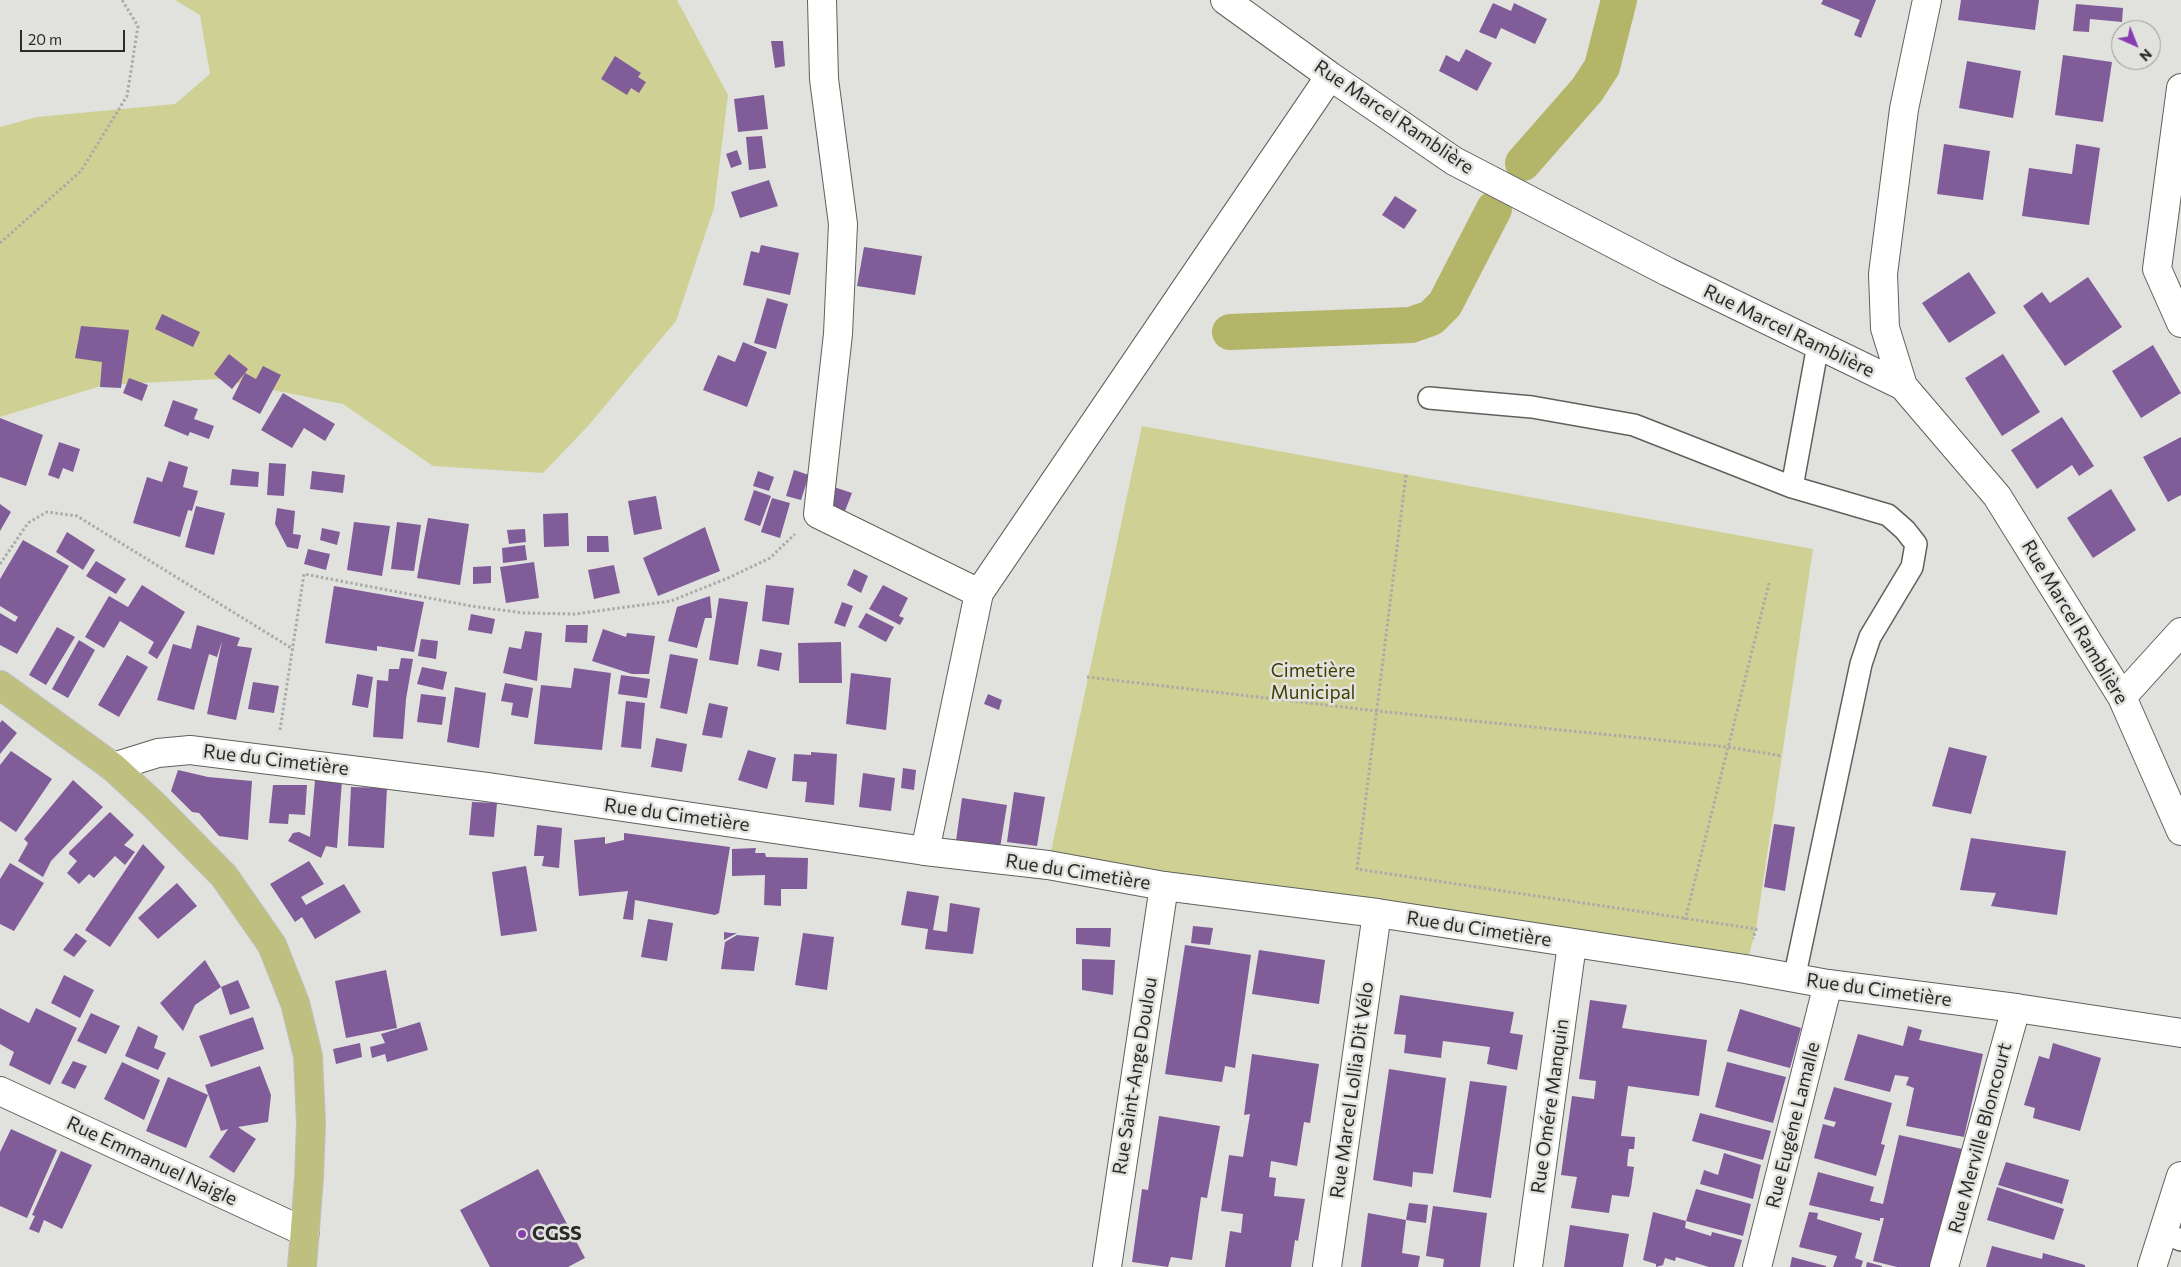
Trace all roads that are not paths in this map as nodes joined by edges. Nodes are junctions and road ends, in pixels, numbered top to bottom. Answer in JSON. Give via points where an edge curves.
{"nodes":[{"id":1,"x":822,"y":0,"type":"edge"},
{"id":2,"x":1225,"y":0,"type":"edge"},
{"id":3,"x":1927,"y":0,"type":"edge"},
{"id":4,"x":1330,"y":76,"type":"junction"},
{"id":5,"x":2181,"y":88,"type":"edge"},
{"id":6,"x":2181,"y":324,"type":"edge"},
{"id":7,"x":1818,"y":345,"type":"junction"},
{"id":8,"x":1903,"y":386,"type":"junction"},
{"id":9,"x":1429,"y":398,"type":"dead end"},
{"id":10,"x":1792,"y":487,"type":"junction"},
{"id":11,"x":979,"y":593,"type":"junction"},
{"id":12,"x":2181,"y":632,"type":"edge"},
{"id":13,"x":0,"y":684,"type":"edge"},
{"id":14,"x":2122,"y":697,"type":"junction"},
{"id":15,"x":113,"y":767,"type":"junction"},
{"id":16,"x":2181,"y":831,"type":"edge"},
{"id":17,"x":925,"y":851,"type":"junction"},
{"id":18,"x":1164,"y":886,"type":"junction"},
{"id":19,"x":1377,"y":913,"type":"junction"},
{"id":20,"x":1572,"y":944,"type":"junction"},
{"id":21,"x":1794,"y":979,"type":"junction"},
{"id":22,"x":1828,"y":984,"type":"junction"},
{"id":23,"x":2016,"y":1008,"type":"junction"},
{"id":24,"x":2181,"y":1033,"type":"edge"},
{"id":25,"x":0,"y":1091,"type":"edge"},
{"id":26,"x":2181,"y":1176,"type":"edge"},
{"id":27,"x":305,"y":1232,"type":"junction"},
{"id":28,"x":2173,"y":1237,"type":"edge"},
{"id":29,"x":302,"y":1267,"type":"edge"},
{"id":30,"x":1107,"y":1267,"type":"edge"},
{"id":31,"x":1327,"y":1267,"type":"edge"},
{"id":32,"x":1528,"y":1267,"type":"edge"},
{"id":33,"x":1757,"y":1267,"type":"edge"},
{"id":34,"x":1944,"y":1267,"type":"edge"},
{"id":35,"x":2152,"y":1267,"type":"edge"}],
"edges":[{"from":1,"to":11,"type":"street","via":[[824,79],[843,224],[838,334],[818,514]]},
{"from":2,"to":4,"type":"street","name":"Rue Marcel Ramblière"},
{"from":3,"to":8,"type":"street","via":[[1904,109],[1883,274],[1885,328]]},
{"from":4,"to":7,"type":"street","name":"Rue Marcel Ramblière","via":[[1454,161],[1668,272]]},
{"from":4,"to":11,"type":"street"},
{"from":5,"to":6,"type":"street","via":[[2157,269]]},
{"from":7,"to":8,"type":"street","name":"Rue Marcel Ramblière"},
{"from":7,"to":10,"type":"lane"},
{"from":8,"to":14,"type":"street","name":"Rue Marcel Ramblière","via":[[1997,496]]},
{"from":9,"to":10,"type":"lane","via":[[1532,407],[1634,426]]},
{"from":10,"to":21,"type":"lane","via":[[1888,516],[1916,544],[1912,567],[1870,637],[1861,664]]},
{"from":11,"to":17,"type":"street"},
{"from":12,"to":14,"type":"street"},
{"from":13,"to":15,"type":"main road"},
{"from":14,"to":16,"type":"street","name":"Rue Marcel Ramblière"},
{"from":15,"to":17,"type":"street","name":"Rue du Cimetière","via":[[158,752],[190,750],[486,787]]},
{"from":15,"to":27,"type":"main road","via":[[224,876],[272,945],[295,1003],[308,1056],[311,1123]]},
{"from":17,"to":18,"type":"street","name":"Rue du Cimetière","via":[[1048,865]]},
{"from":18,"to":19,"type":"street","name":"Rue du Cimetière"},
{"from":18,"to":30,"type":"street","name":"Rue Saint-Ange Doulou"},
{"from":19,"to":20,"type":"street","name":"Rue du Cimetière"},
{"from":19,"to":31,"type":"street","name":"Rue Marcel Lollia Dit Vélo"},
{"from":20,"to":21,"type":"street","name":"Rue du Cimetière"},
{"from":20,"to":32,"type":"street","name":"Rue Omére Manquin"},
{"from":21,"to":22,"type":"street","name":"Rue du Cimetière"},
{"from":22,"to":23,"type":"street","name":"Rue du Cimetière"},
{"from":22,"to":33,"type":"street","name":"Rue Eugéne Lamalle"},
{"from":23,"to":24,"type":"street","name":"Rue du Cimetière"},
{"from":23,"to":34,"type":"street","name":"Rue Merville Bloncourt"},
{"from":25,"to":27,"type":"street","name":"Rue Emmanuel Naigle"},
{"from":26,"to":28,"type":"street"},
{"from":27,"to":29,"type":"main road"},
{"from":28,"to":35,"type":"street"}]}
